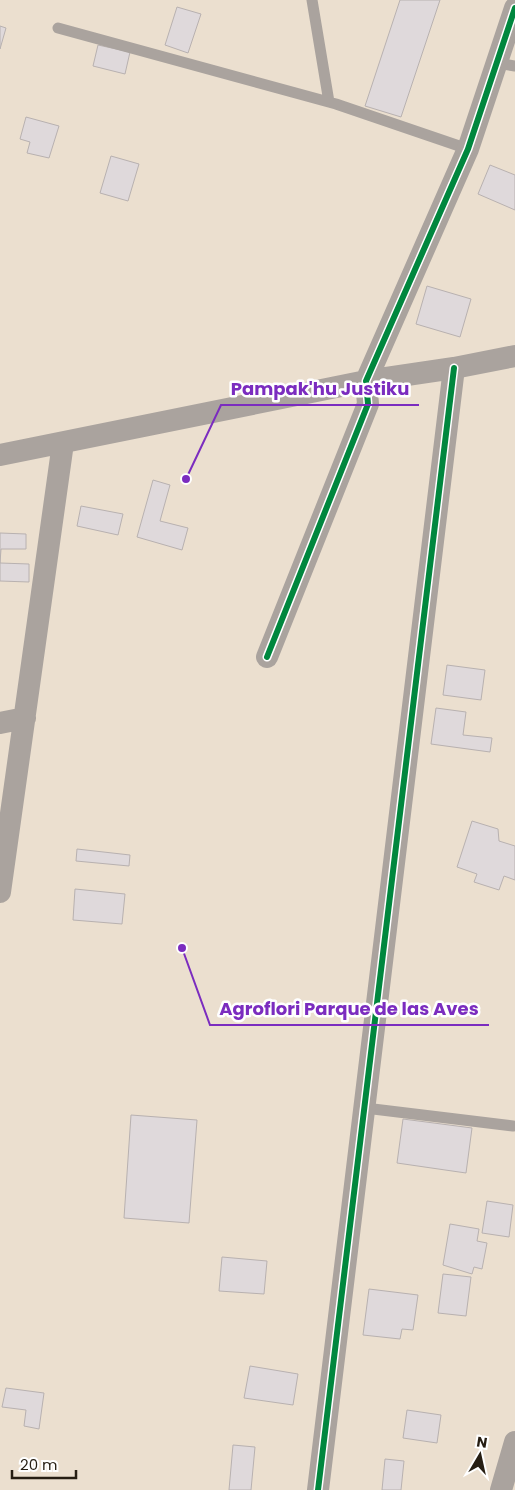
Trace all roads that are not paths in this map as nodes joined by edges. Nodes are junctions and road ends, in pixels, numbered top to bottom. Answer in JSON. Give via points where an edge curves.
{"nodes":[{"id":1,"x":312,"y":0,"type":"edge"},
{"id":2,"x":515,"y":8,"type":"edge"},
{"id":3,"x":58,"y":28,"type":"dead end"},
{"id":4,"x":506,"y":64,"type":"edge"},
{"id":5,"x":328,"y":102,"type":"junction"},
{"id":6,"x":468,"y":149,"type":"junction"},
{"id":7,"x":515,"y":356,"type":"edge"},
{"id":8,"x":454,"y":368,"type":"junction"},
{"id":9,"x":366,"y":380,"type":"junction"},
{"id":10,"x":63,"y":443,"type":"junction"},
{"id":11,"x":0,"y":455,"type":"edge"},
{"id":12,"x":267,"y":657,"type":"dead end"},
{"id":13,"x":25,"y":718,"type":"junction"},
{"id":14,"x":0,"y":723,"type":"edge"},
{"id":15,"x":0,"y":892,"type":"edge"},
{"id":16,"x":365,"y":1108,"type":"junction"},
{"id":17,"x":512,"y":1126,"type":"dead end"},
{"id":18,"x":515,"y":1442,"type":"edge"},
{"id":19,"x":318,"y":1490,"type":"edge"},
{"id":20,"x":501,"y":1490,"type":"edge"}],
"edges":[{"from":1,"to":5,"type":"lane"},
{"from":2,"to":4,"type":"street"},
{"from":3,"to":5,"type":"lane"},
{"from":4,"to":6,"type":"street"},
{"from":5,"to":6,"type":"lane"},
{"from":6,"to":9,"type":"street"},
{"from":7,"to":8,"type":"street"},
{"from":8,"to":9,"type":"street"},
{"from":8,"to":16,"type":"street"},
{"from":9,"to":10,"type":"street"},
{"from":9,"to":12,"type":"street","via":[[368,404]]},
{"from":10,"to":11,"type":"street"},
{"from":10,"to":13,"type":"street"},
{"from":13,"to":14,"type":"street"},
{"from":13,"to":15,"type":"street"},
{"from":16,"to":17,"type":"lane"},
{"from":16,"to":19,"type":"street"},
{"from":18,"to":20,"type":"street"}]}
